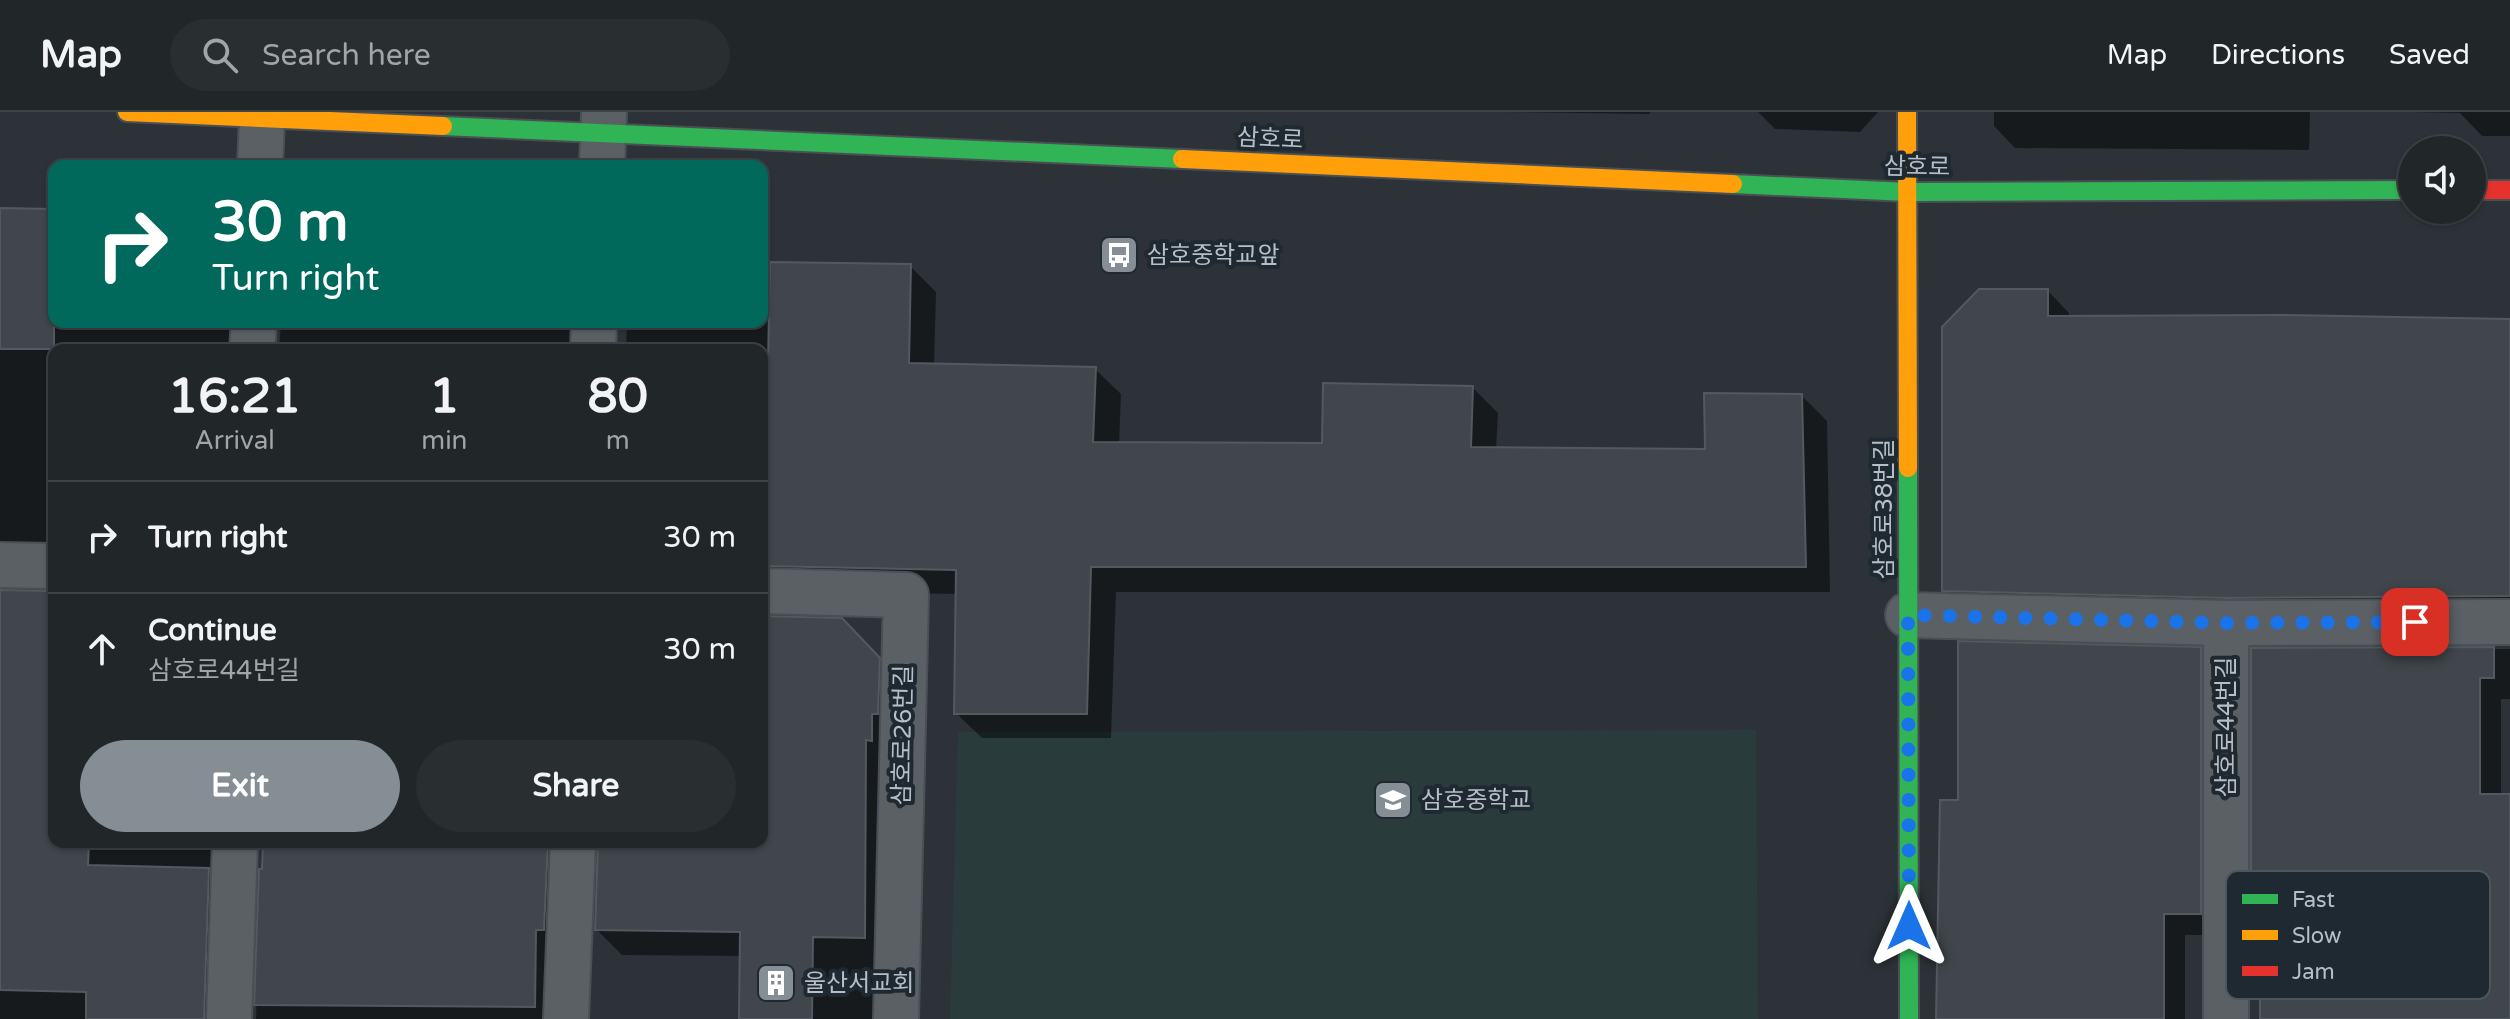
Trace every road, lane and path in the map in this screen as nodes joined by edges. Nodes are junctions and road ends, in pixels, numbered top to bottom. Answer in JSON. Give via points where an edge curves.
{"nodes":[{"id":1,"x":127,"y":112,"type":"edge"},
{"id":2,"x":1907,"y":112,"type":"edge"},
{"id":3,"x":262,"y":118,"type":"junction"},
{"id":4,"x":603,"y":137,"type":"edge"},
{"id":5,"x":260,"y":160,"type":"edge"},
{"id":6,"x":2398,"y":190,"type":"edge"},
{"id":7,"x":2486,"y":190,"type":"edge"},
{"id":8,"x":2510,"y":190,"type":"edge"},
{"id":9,"x":1908,"y":192,"type":"junction"},
{"id":10,"x":0,"y":565,"type":"edge"},
{"id":11,"x":48,"y":566,"type":"edge"},
{"id":12,"x":768,"y":591,"type":"edge"},
{"id":13,"x":1908,"y":615,"type":"junction"},
{"id":14,"x":2510,"y":622,"type":"edge"},
{"id":15,"x":2226,"y":623,"type":"junction"},
{"id":16,"x":235,"y":848,"type":"edge"},
{"id":17,"x":573,"y":848,"type":"edge"},
{"id":18,"x":229,"y":1019,"type":"edge"},
{"id":19,"x":566,"y":1019,"type":"edge"},
{"id":20,"x":896,"y":1019,"type":"edge"},
{"id":21,"x":1909,"y":1019,"type":"edge"},
{"id":22,"x":2226,"y":1019,"type":"edge"}],
"edges":[{"from":1,"to":3,"type":"main road","name":"삼호로"},
{"from":2,"to":9,"type":"main road","name":"삼호로38번길"},
{"from":3,"to":4,"type":"main road","name":"삼호로"},
{"from":3,"to":5,"type":"street"},
{"from":4,"to":9,"type":"main road","name":"삼호로"},
{"from":6,"to":9,"type":"main road","name":"삼호로"},
{"from":7,"to":8,"type":"main road"},
{"from":9,"to":13,"type":"main road","name":"삼호로38번길"},
{"from":10,"to":11,"type":"street"},
{"from":12,"to":20,"type":"street","name":"삼호로26번길","via":[[906,595]]},
{"from":13,"to":15,"type":"street"},
{"from":13,"to":21,"type":"main road","name":"삼호로38번길"},
{"from":14,"to":15,"type":"street","name":"삼호로44번길"},
{"from":15,"to":22,"type":"street","name":"삼호로44번길"},
{"from":16,"to":18,"type":"street"},
{"from":17,"to":19,"type":"street"}]}
